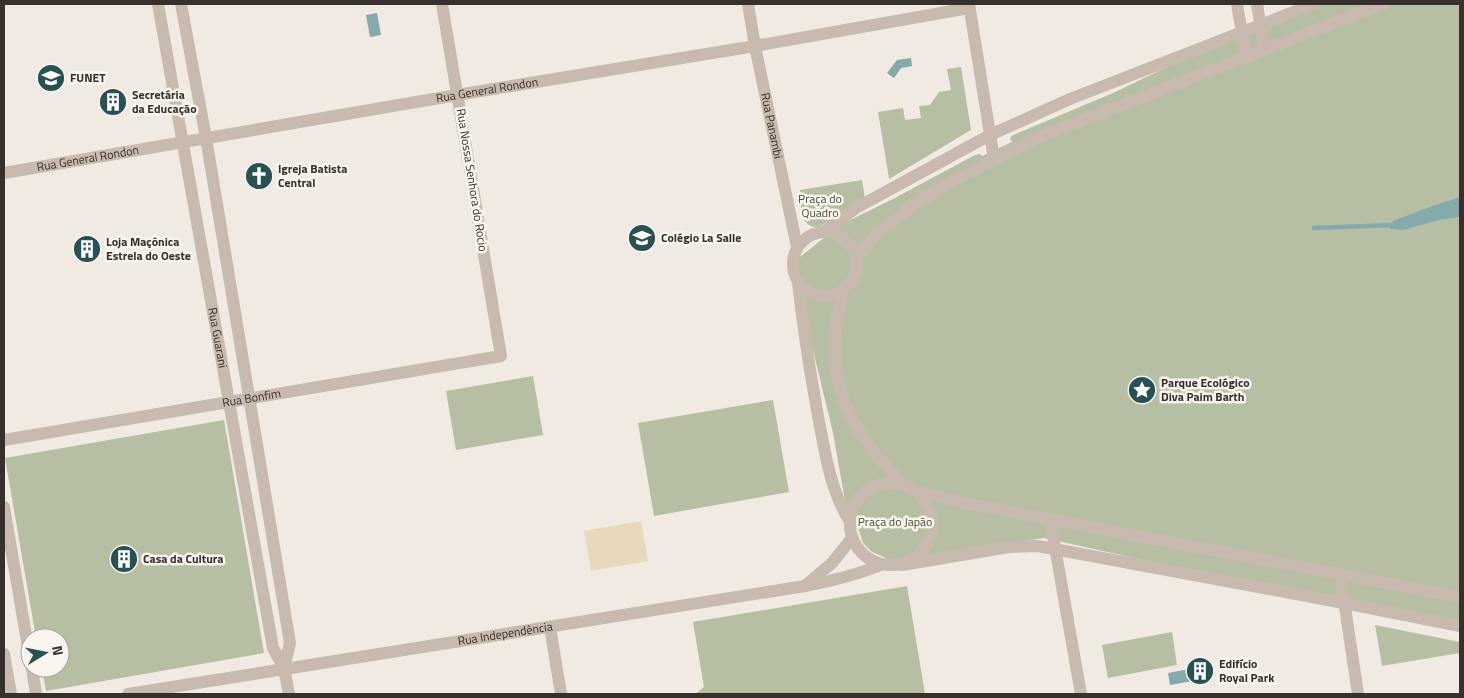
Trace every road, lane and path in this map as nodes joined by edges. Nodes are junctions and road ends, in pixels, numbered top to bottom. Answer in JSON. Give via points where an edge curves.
{"nodes":[{"id":1,"x":158,"y":4,"type":"edge"},
{"id":2,"x":181,"y":4,"type":"edge"},
{"id":3,"x":442,"y":4,"type":"edge"},
{"id":4,"x":748,"y":4,"type":"edge"},
{"id":5,"x":1237,"y":4,"type":"edge"},
{"id":6,"x":1257,"y":4,"type":"edge"},
{"id":7,"x":1314,"y":4,"type":"edge"},
{"id":8,"x":1383,"y":4,"type":"edge"},
{"id":9,"x":969,"y":6,"type":"edge"},
{"id":10,"x":1260,"y":25,"type":"junction"},
{"id":11,"x":1242,"y":31,"type":"junction"},
{"id":12,"x":755,"y":46,"type":"junction"},
{"id":13,"x":1264,"y":50,"type":"junction"},
{"id":14,"x":1246,"y":57,"type":"junction"},
{"id":15,"x":457,"y":95,"type":"junction"},
{"id":16,"x":990,"y":135,"type":"junction"},
{"id":17,"x":206,"y":138,"type":"junction"},
{"id":18,"x":183,"y":142,"type":"junction"},
{"id":19,"x":994,"y":159,"type":"junction"},
{"id":20,"x":4,"y":173,"type":"edge"},
{"id":21,"x":825,"y":231,"type":"junction"},
{"id":22,"x":797,"y":247,"type":"junction"},
{"id":23,"x":856,"y":258,"type":"junction"},
{"id":24,"x":798,"y":283,"type":"junction"},
{"id":25,"x":843,"y":291,"type":"junction"},
{"id":26,"x":501,"y":356,"type":"joint"},
{"id":27,"x":249,"y":398,"type":"junction"},
{"id":28,"x":228,"y":402,"type":"junction"},
{"id":29,"x":4,"y":440,"type":"edge"},
{"id":30,"x":901,"y":483,"type":"junction"},
{"id":31,"x":916,"y":491,"type":"junction"},
{"id":32,"x":4,"y":507,"type":"edge"},
{"id":33,"x":1050,"y":519,"type":"junction"},
{"id":34,"x":850,"y":522,"type":"junction"},
{"id":35,"x":852,"y":538,"type":"junction"},
{"id":36,"x":1055,"y":549,"type":"junction"},
{"id":37,"x":881,"y":565,"type":"junction"},
{"id":38,"x":902,"y":565,"type":"junction"},
{"id":39,"x":1340,"y":574,"type":"junction"},
{"id":40,"x":805,"y":586,"type":"junction"},
{"id":41,"x":1460,"y":597,"type":"edge"},
{"id":42,"x":1344,"y":602,"type":"junction"},
{"id":43,"x":1460,"y":626,"type":"edge"},
{"id":44,"x":550,"y":627,"type":"junction"},
{"id":45,"x":25,"y":628,"type":"edge"},
{"id":46,"x":4,"y":654,"type":"edge"},
{"id":47,"x":284,"y":668,"type":"junction"},
{"id":48,"x":34,"y":678,"type":"edge"},
{"id":49,"x":11,"y":694,"type":"edge"},
{"id":50,"x":36,"y":694,"type":"edge"},
{"id":51,"x":128,"y":694,"type":"edge"},
{"id":52,"x":289,"y":694,"type":"edge"},
{"id":53,"x":561,"y":694,"type":"edge"},
{"id":54,"x":1081,"y":694,"type":"edge"},
{"id":55,"x":1358,"y":694,"type":"edge"}],
"edges":[{"from":1,"to":18,"type":"street","name":"Rua Guarani"},
{"from":2,"to":17,"type":"street","name":"Rua Guarani"},
{"from":3,"to":15,"type":"street","name":"Rua Nossa Senhora do Rocio"},
{"from":4,"to":12,"type":"street","name":"Rua Panambi"},
{"from":5,"to":11,"type":"street"},
{"from":6,"to":10,"type":"street"},
{"from":7,"to":10,"type":"street"},
{"from":8,"to":13,"type":"street"},
{"from":9,"to":12,"type":"street","name":"Rua General Rondon"},
{"from":9,"to":16,"type":"street"},
{"from":10,"to":11,"type":"street"},
{"from":10,"to":13,"type":"street"},
{"from":11,"to":14,"type":"street"},
{"from":11,"to":16,"type":"street","via":[[1070,99]]},
{"from":12,"to":15,"type":"street","name":"Rua General Rondon"},
{"from":12,"to":22,"type":"street","name":"Rua Panambi"},
{"from":13,"to":14,"type":"street"},
{"from":14,"to":19,"type":"street","via":[[1037,138]]},
{"from":15,"to":17,"type":"street","name":"Rua General Rondon"},
{"from":15,"to":26,"type":"street","name":"Rua Nossa Senhora do Rocio"},
{"from":16,"to":19,"type":"street"},
{"from":16,"to":21,"type":"street","via":[[856,208]]},
{"from":17,"to":18,"type":"street","name":"Rua General Rondon"},
{"from":17,"to":27,"type":"street","name":"Rua Guarani"},
{"from":18,"to":20,"type":"street","name":"Rua General Rondon"},
{"from":18,"to":28,"type":"street","name":"Rua Guarani"},
{"from":19,"to":23,"type":"street","via":[[919,202],[886,226]]},
{"from":21,"to":22,"type":"street","via":[[804,238]]},
{"from":21,"to":23,"type":"street","via":[[842,236],[854,249]]},
{"from":22,"to":24,"type":"street","via":[[792,270]]},
{"from":23,"to":25,"type":"street","via":[[853,280]]},
{"from":24,"to":25,"type":"street","via":[[814,295],[824,297]]},
{"from":24,"to":34,"type":"street","via":[[826,461],[842,510]]},
{"from":25,"to":30,"type":"street","via":[[834,338],[836,375],[846,404],[864,438]]},
{"from":26,"to":27,"type":"street","name":"Rua Bonfim"},
{"from":27,"to":28,"type":"street","name":"Rua Bonfim"},
{"from":27,"to":47,"type":"street","name":"Rua Guarani","via":[[290,643]]},
{"from":28,"to":29,"type":"street","name":"Rua Bonfim"},
{"from":28,"to":47,"type":"street","name":"Rua Guarani","via":[[273,648]]},
{"from":30,"to":31,"type":"street"},
{"from":30,"to":34,"type":"street","via":[[876,485],[865,492],[856,503]]},
{"from":31,"to":33,"type":"street"},
{"from":31,"to":38,"type":"street","via":[[928,504],[933,523],[931,538],[915,558]]},
{"from":32,"to":45,"type":"street"},
{"from":33,"to":36,"type":"street"},
{"from":33,"to":39,"type":"street"},
{"from":34,"to":35,"type":"street"},
{"from":35,"to":37,"type":"street","via":[[865,556]]},
{"from":35,"to":40,"type":"street","via":[[832,563]]},
{"from":36,"to":38,"type":"street","via":[[1009,547]]},
{"from":36,"to":42,"type":"street"},
{"from":36,"to":54,"type":"street"},
{"from":37,"to":38,"type":"street"},
{"from":37,"to":40,"type":"street","name":"Rua Independência"},
{"from":39,"to":41,"type":"street"},
{"from":39,"to":42,"type":"street"},
{"from":40,"to":44,"type":"street","name":"Rua Independência"},
{"from":42,"to":43,"type":"street"},
{"from":42,"to":55,"type":"street"},
{"from":44,"to":47,"type":"street","name":"Rua Independência"},
{"from":44,"to":53,"type":"street"},
{"from":46,"to":49,"type":"street"},
{"from":47,"to":51,"type":"street","name":"Rua Independência"},
{"from":47,"to":52,"type":"street","name":"Rua Guarani"},
{"from":48,"to":50,"type":"street"}]}
